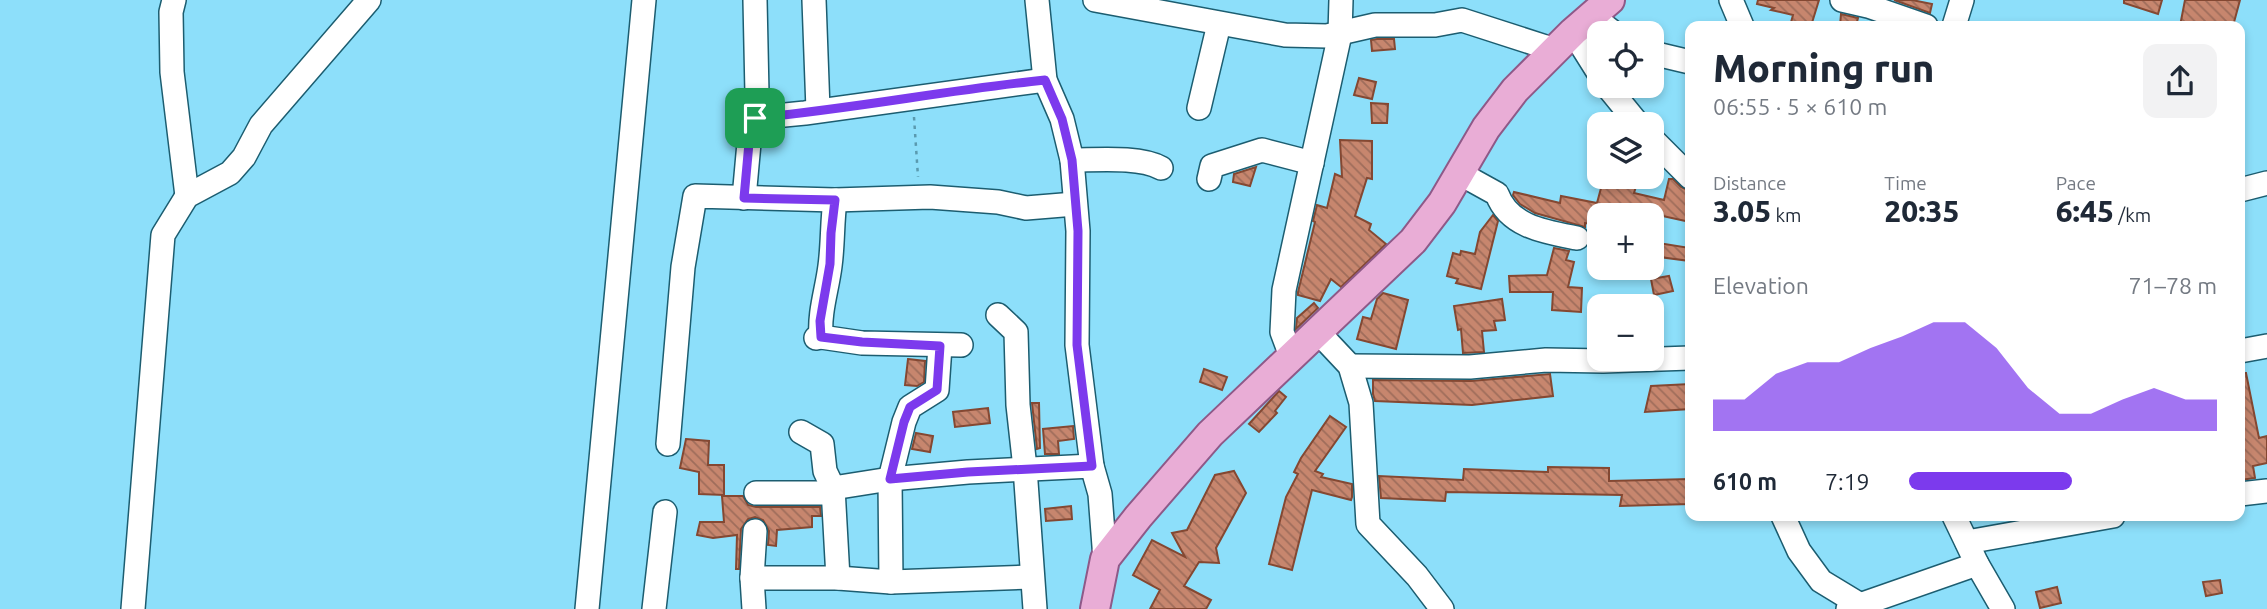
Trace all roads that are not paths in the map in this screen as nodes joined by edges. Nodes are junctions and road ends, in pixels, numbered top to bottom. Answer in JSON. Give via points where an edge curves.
{"nodes":[{"id":1,"x":174,"y":0,"type":"edge"},
{"id":2,"x":369,"y":0,"type":"edge"},
{"id":3,"x":644,"y":0,"type":"edge"},
{"id":4,"x":755,"y":0,"type":"edge"},
{"id":5,"x":814,"y":0,"type":"edge"},
{"id":6,"x":1037,"y":0,"type":"edge"},
{"id":7,"x":1095,"y":0,"type":"edge"},
{"id":8,"x":1341,"y":0,"type":"edge"},
{"id":9,"x":1731,"y":0,"type":"edge"},
{"id":10,"x":1842,"y":0,"type":"edge"},
{"id":11,"x":1962,"y":0,"type":"edge"},
{"id":12,"x":1462,"y":10,"type":"edge"},
{"id":13,"x":1589,"y":17,"type":"edge"},
{"id":14,"x":1740,"y":21,"type":"edge"},
{"id":15,"x":1912,"y":21,"type":"edge"},
{"id":16,"x":1956,"y":21,"type":"edge"},
{"id":17,"x":1219,"y":24,"type":"junction"},
{"id":18,"x":1340,"y":34,"type":"junction"},
{"id":19,"x":1664,"y":56,"type":"edge"},
{"id":20,"x":1685,"y":61,"type":"edge"},
{"id":21,"x":1045,"y":80,"type":"junction"},
{"id":22,"x":1617,"y":98,"type":"edge"},
{"id":23,"x":1199,"y":108,"type":"dead end"},
{"id":24,"x":818,"y":110,"type":"junction"},
{"id":25,"x":1628,"y":112,"type":"edge"},
{"id":26,"x":755,"y":118,"type":"junction"},
{"id":27,"x":1664,"y":151,"type":"edge"},
{"id":28,"x":1072,"y":160,"type":"junction"},
{"id":29,"x":1312,"y":163,"type":"junction"},
{"id":30,"x":1161,"y":168,"type":"dead end"},
{"id":31,"x":1685,"y":172,"type":"edge"},
{"id":32,"x":1460,"y":173,"type":"junction"},
{"id":33,"x":1209,"y":179,"type":"dead end"},
{"id":34,"x":2267,"y":183,"type":"edge"},
{"id":35,"x":2245,"y":189,"type":"edge"},
{"id":36,"x":187,"y":196,"type":"junction"},
{"id":37,"x":744,"y":198,"type":"junction"},
{"id":38,"x":835,"y":200,"type":"junction"},
{"id":39,"x":1076,"y":204,"type":"junction"},
{"id":40,"x":1577,"y":238,"type":"dead end"},
{"id":41,"x":998,"y":315,"type":"dead end"},
{"id":42,"x":1319,"y":333,"type":"junction"},
{"id":43,"x":2267,"y":346,"type":"edge"},
{"id":44,"x":2245,"y":350,"type":"edge"},
{"id":45,"x":1291,"y":356,"type":"junction"},
{"id":46,"x":1685,"y":358,"type":"edge"},
{"id":47,"x":1350,"y":366,"type":"junction"},
{"id":48,"x":802,"y":432,"type":"dead end"},
{"id":49,"x":668,"y":444,"type":"dead end"},
{"id":50,"x":1092,"y":466,"type":"junction"},
{"id":51,"x":1026,"y":468,"type":"junction"},
{"id":52,"x":890,"y":479,"type":"junction"},
{"id":53,"x":833,"y":491,"type":"junction"},
{"id":54,"x":2267,"y":491,"type":"edge"},
{"id":55,"x":756,"y":493,"type":"dead end"},
{"id":56,"x":2245,"y":493,"type":"edge"},
{"id":57,"x":665,"y":512,"type":"dead end"},
{"id":58,"x":1785,"y":521,"type":"edge"},
{"id":59,"x":1956,"y":521,"type":"edge"},
{"id":60,"x":2085,"y":521,"type":"edge"},
{"id":61,"x":755,"y":531,"type":"dead end"},
{"id":62,"x":1967,"y":542,"type":"junction"},
{"id":63,"x":1105,"y":559,"type":"junction"},
{"id":64,"x":1977,"y":564,"type":"junction"},
{"id":65,"x":1032,"y":577,"type":"junction"},
{"id":66,"x":752,"y":578,"type":"junction"},
{"id":67,"x":838,"y":578,"type":"junction"},
{"id":68,"x":891,"y":582,"type":"junction"},
{"id":69,"x":1855,"y":607,"type":"edge"},
{"id":70,"x":133,"y":609,"type":"edge"},
{"id":71,"x":587,"y":609,"type":"edge"},
{"id":72,"x":654,"y":609,"type":"edge"},
{"id":73,"x":754,"y":609,"type":"edge"},
{"id":74,"x":1035,"y":609,"type":"edge"},
{"id":75,"x":1095,"y":609,"type":"edge"},
{"id":76,"x":1442,"y":609,"type":"edge"},
{"id":77,"x":2003,"y":609,"type":"edge"}],
"edges":[{"from":1,"to":36,"type":"street","via":[[172,72]]},
{"from":2,"to":36,"type":"street","via":[[261,124],[230,173]]},
{"from":3,"to":71,"type":"street"},
{"from":4,"to":26,"type":"street"},
{"from":5,"to":24,"type":"street"},
{"from":6,"to":21,"type":"street"},
{"from":7,"to":17,"type":"street"},
{"from":8,"to":18,"type":"street"},
{"from":9,"to":14,"type":"street"},
{"from":10,"to":15,"type":"street"},
{"from":11,"to":16,"type":"street"},
{"from":12,"to":13,"type":"street"},
{"from":12,"to":18,"type":"street","via":[[1435,24],[1375,25]]},
{"from":13,"to":32,"type":"main road","via":[[1515,90]]},
{"from":17,"to":18,"type":"street","via":[[1285,35]]},
{"from":17,"to":23,"type":"street"},
{"from":18,"to":29,"type":"street"},
{"from":19,"to":20,"type":"street"},
{"from":21,"to":24,"type":"street"},
{"from":21,"to":28,"type":"street","via":[[1062,119]]},
{"from":22,"to":25,"type":"street"},
{"from":24,"to":26,"type":"street"},
{"from":26,"to":37,"type":"street"},
{"from":27,"to":31,"type":"street"},
{"from":28,"to":30,"type":"street","via":[[1114,160]]},
{"from":28,"to":39,"type":"street"},
{"from":29,"to":33,"type":"street","via":[[1262,150],[1212,166]]},
{"from":29,"to":45,"type":"street","via":[[1284,290],[1282,332]]},
{"from":32,"to":40,"type":"street","via":[[1497,194],[1510,217]]},
{"from":32,"to":42,"type":"main road","via":[[1413,241]]},
{"from":34,"to":35,"type":"street"},
{"from":36,"to":70,"type":"street","via":[[163,234]]},
{"from":37,"to":38,"type":"street"},
{"from":37,"to":49,"type":"street","via":[[695,196],[683,267]]},
{"from":38,"to":39,"type":"street","via":[[919,197],[1026,208]]},
{"from":38,"to":52,"type":"street","via":[[819,337],[950,346],[937,390],[910,407]]},
{"from":39,"to":50,"type":"street","via":[[1077,345]]},
{"from":41,"to":51,"type":"street","via":[[1016,332]]},
{"from":42,"to":45,"type":"main road"},
{"from":42,"to":47,"type":"street"},
{"from":43,"to":44,"type":"street"},
{"from":45,"to":63,"type":"main road","via":[[1210,434]]},
{"from":46,"to":47,"type":"street","via":[[1546,360],[1471,368]]},
{"from":47,"to":76,"type":"street","via":[[1361,403],[1368,524]]},
{"from":48,"to":53,"type":"street","via":[[822,444]]},
{"from":50,"to":51,"type":"street"},
{"from":50,"to":63,"type":"street","via":[[1100,494]]},
{"from":51,"to":52,"type":"street"},
{"from":51,"to":65,"type":"street"},
{"from":52,"to":53,"type":"street"},
{"from":52,"to":68,"type":"street"},
{"from":53,"to":55,"type":"street"},
{"from":53,"to":67,"type":"street"},
{"from":54,"to":56,"type":"street"},
{"from":57,"to":72,"type":"street"},
{"from":58,"to":69,"type":"street","via":[[1799,551],[1821,581]]},
{"from":59,"to":62,"type":"street"},
{"from":60,"to":62,"type":"street"},
{"from":61,"to":66,"type":"street"},
{"from":62,"to":64,"type":"street"},
{"from":63,"to":75,"type":"main road"},
{"from":64,"to":69,"type":"street"},
{"from":64,"to":77,"type":"street"},
{"from":65,"to":68,"type":"street"},
{"from":65,"to":74,"type":"street"},
{"from":66,"to":67,"type":"street"},
{"from":66,"to":73,"type":"street"},
{"from":67,"to":68,"type":"street"}]}
